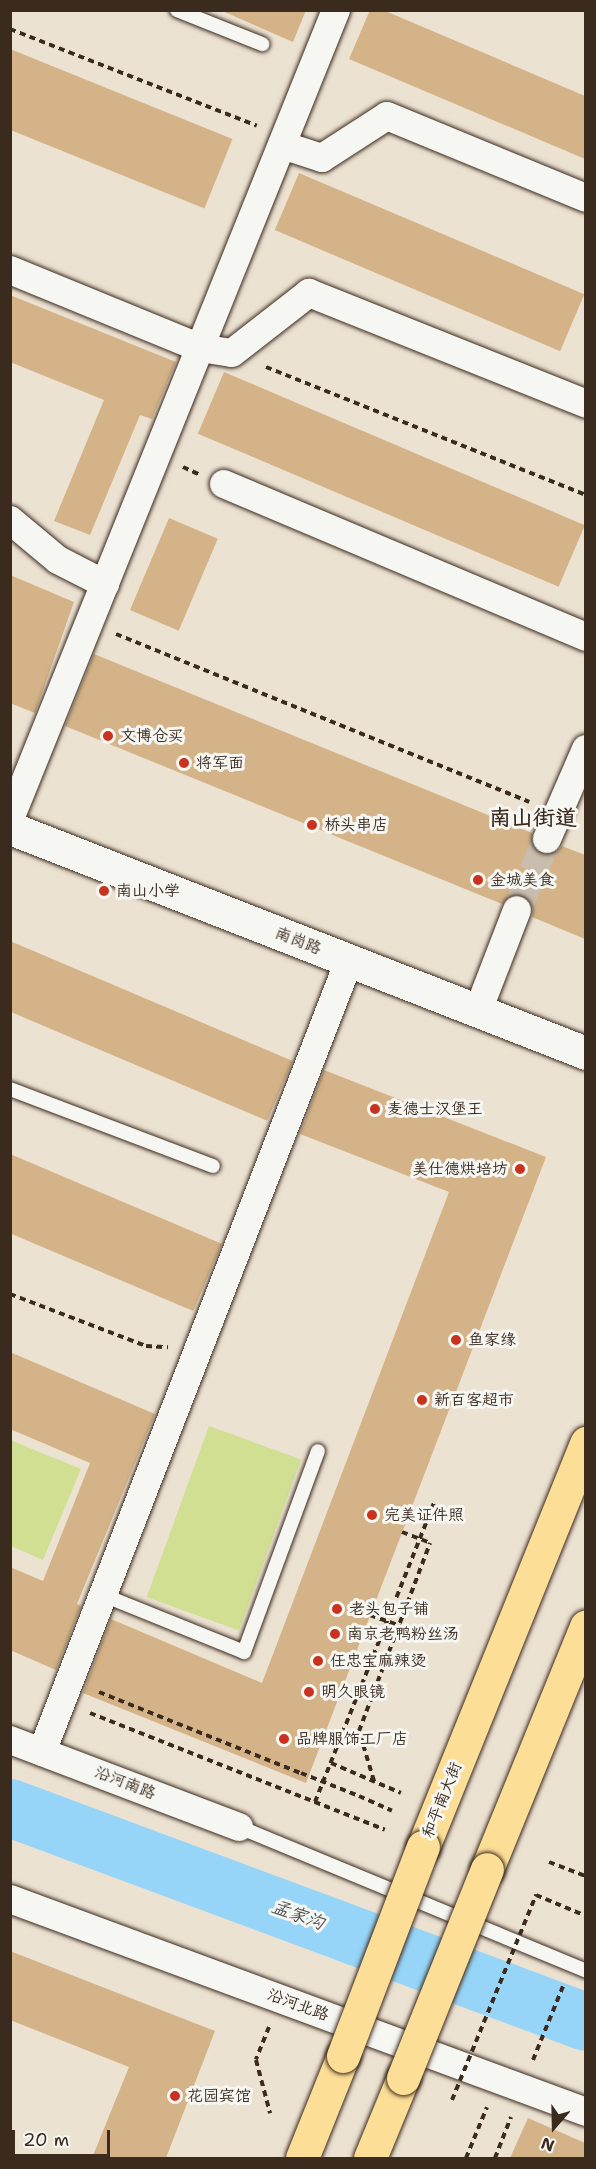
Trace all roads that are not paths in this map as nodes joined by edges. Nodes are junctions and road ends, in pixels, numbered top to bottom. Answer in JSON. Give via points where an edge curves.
{"nodes":[{"id":1,"x":177,"y":10,"type":"edge"},
{"id":2,"x":336,"y":10,"type":"edge"},
{"id":3,"x":262,"y":44,"type":"dead end"},
{"id":4,"x":284,"y":141,"type":"junction"},
{"id":5,"x":585,"y":198,"type":"edge"},
{"id":6,"x":10,"y":270,"type":"edge"},
{"id":7,"x":200,"y":348,"type":"junction"},
{"id":8,"x":585,"y":404,"type":"edge"},
{"id":9,"x":224,"y":484,"type":"road end"},
{"id":10,"x":10,"y":520,"type":"edge"},
{"id":11,"x":105,"y":584,"type":"junction"},
{"id":12,"x":585,"y":637,"type":"edge"},
{"id":13,"x":585,"y":748,"type":"edge"},
{"id":14,"x":10,"y":819,"type":"edge"},
{"id":15,"x":552,"y":826,"type":"tunnel mouth"},
{"id":16,"x":10,"y":828,"type":"edge"},
{"id":17,"x":517,"y":910,"type":"tunnel mouth"},
{"id":18,"x":349,"y":961,"type":"junction"},
{"id":19,"x":478,"y":1011,"type":"junction"},
{"id":20,"x":585,"y":1053,"type":"edge"},
{"id":21,"x":10,"y":1089,"type":"edge"},
{"id":22,"x":213,"y":1166,"type":"dead end"},
{"id":23,"x":585,"y":1443,"type":"edge"},
{"id":24,"x":318,"y":1450,"type":"dead end"},
{"id":25,"x":103,"y":1595,"type":"junction"},
{"id":26,"x":585,"y":1626,"type":"edge"},
{"id":27,"x":10,"y":1740,"type":"edge"},
{"id":28,"x":42,"y":1752,"type":"junction"},
{"id":29,"x":239,"y":1827,"type":"joint"},
{"id":30,"x":10,"y":1899,"type":"edge"},
{"id":31,"x":581,"y":1967,"type":"edge"},
{"id":32,"x":585,"y":2112,"type":"edge"},
{"id":33,"x":302,"y":2158,"type":"edge"},
{"id":34,"x":370,"y":2158,"type":"edge"}],
"edges":[{"from":1,"to":3,"type":"lane"},
{"from":2,"to":4,"type":"street"},
{"from":4,"to":5,"type":"street","via":[[322,158],[387,116]]},
{"from":4,"to":7,"type":"street"},
{"from":6,"to":7,"type":"street"},
{"from":7,"to":8,"type":"street","via":[[232,353],[309,293]]},
{"from":7,"to":11,"type":"street"},
{"from":9,"to":12,"type":"street"},
{"from":10,"to":11,"type":"street","via":[[58,560]]},
{"from":11,"to":14,"type":"street"},
{"from":13,"to":15,"type":"street"},
{"from":16,"to":18,"type":"street","name":"南岗路"},
{"from":17,"to":19,"type":"street"},
{"from":18,"to":19,"type":"street","name":"南岗路"},
{"from":18,"to":25,"type":"street"},
{"from":19,"to":20,"type":"street","name":"南岗路"},
{"from":21,"to":22,"type":"lane"},
{"from":23,"to":33,"type":"main road","name":"和平南大街","bridge":true},
{"from":24,"to":25,"type":"lane","via":[[244,1652]]},
{"from":25,"to":28,"type":"street"},
{"from":26,"to":34,"type":"main road","bridge":true},
{"from":27,"to":28,"type":"street","name":"沿河南路"},
{"from":28,"to":29,"type":"street","name":"沿河南路"},
{"from":29,"to":31,"type":"lane"},
{"from":30,"to":32,"type":"street","name":"沿河北路"}]}
